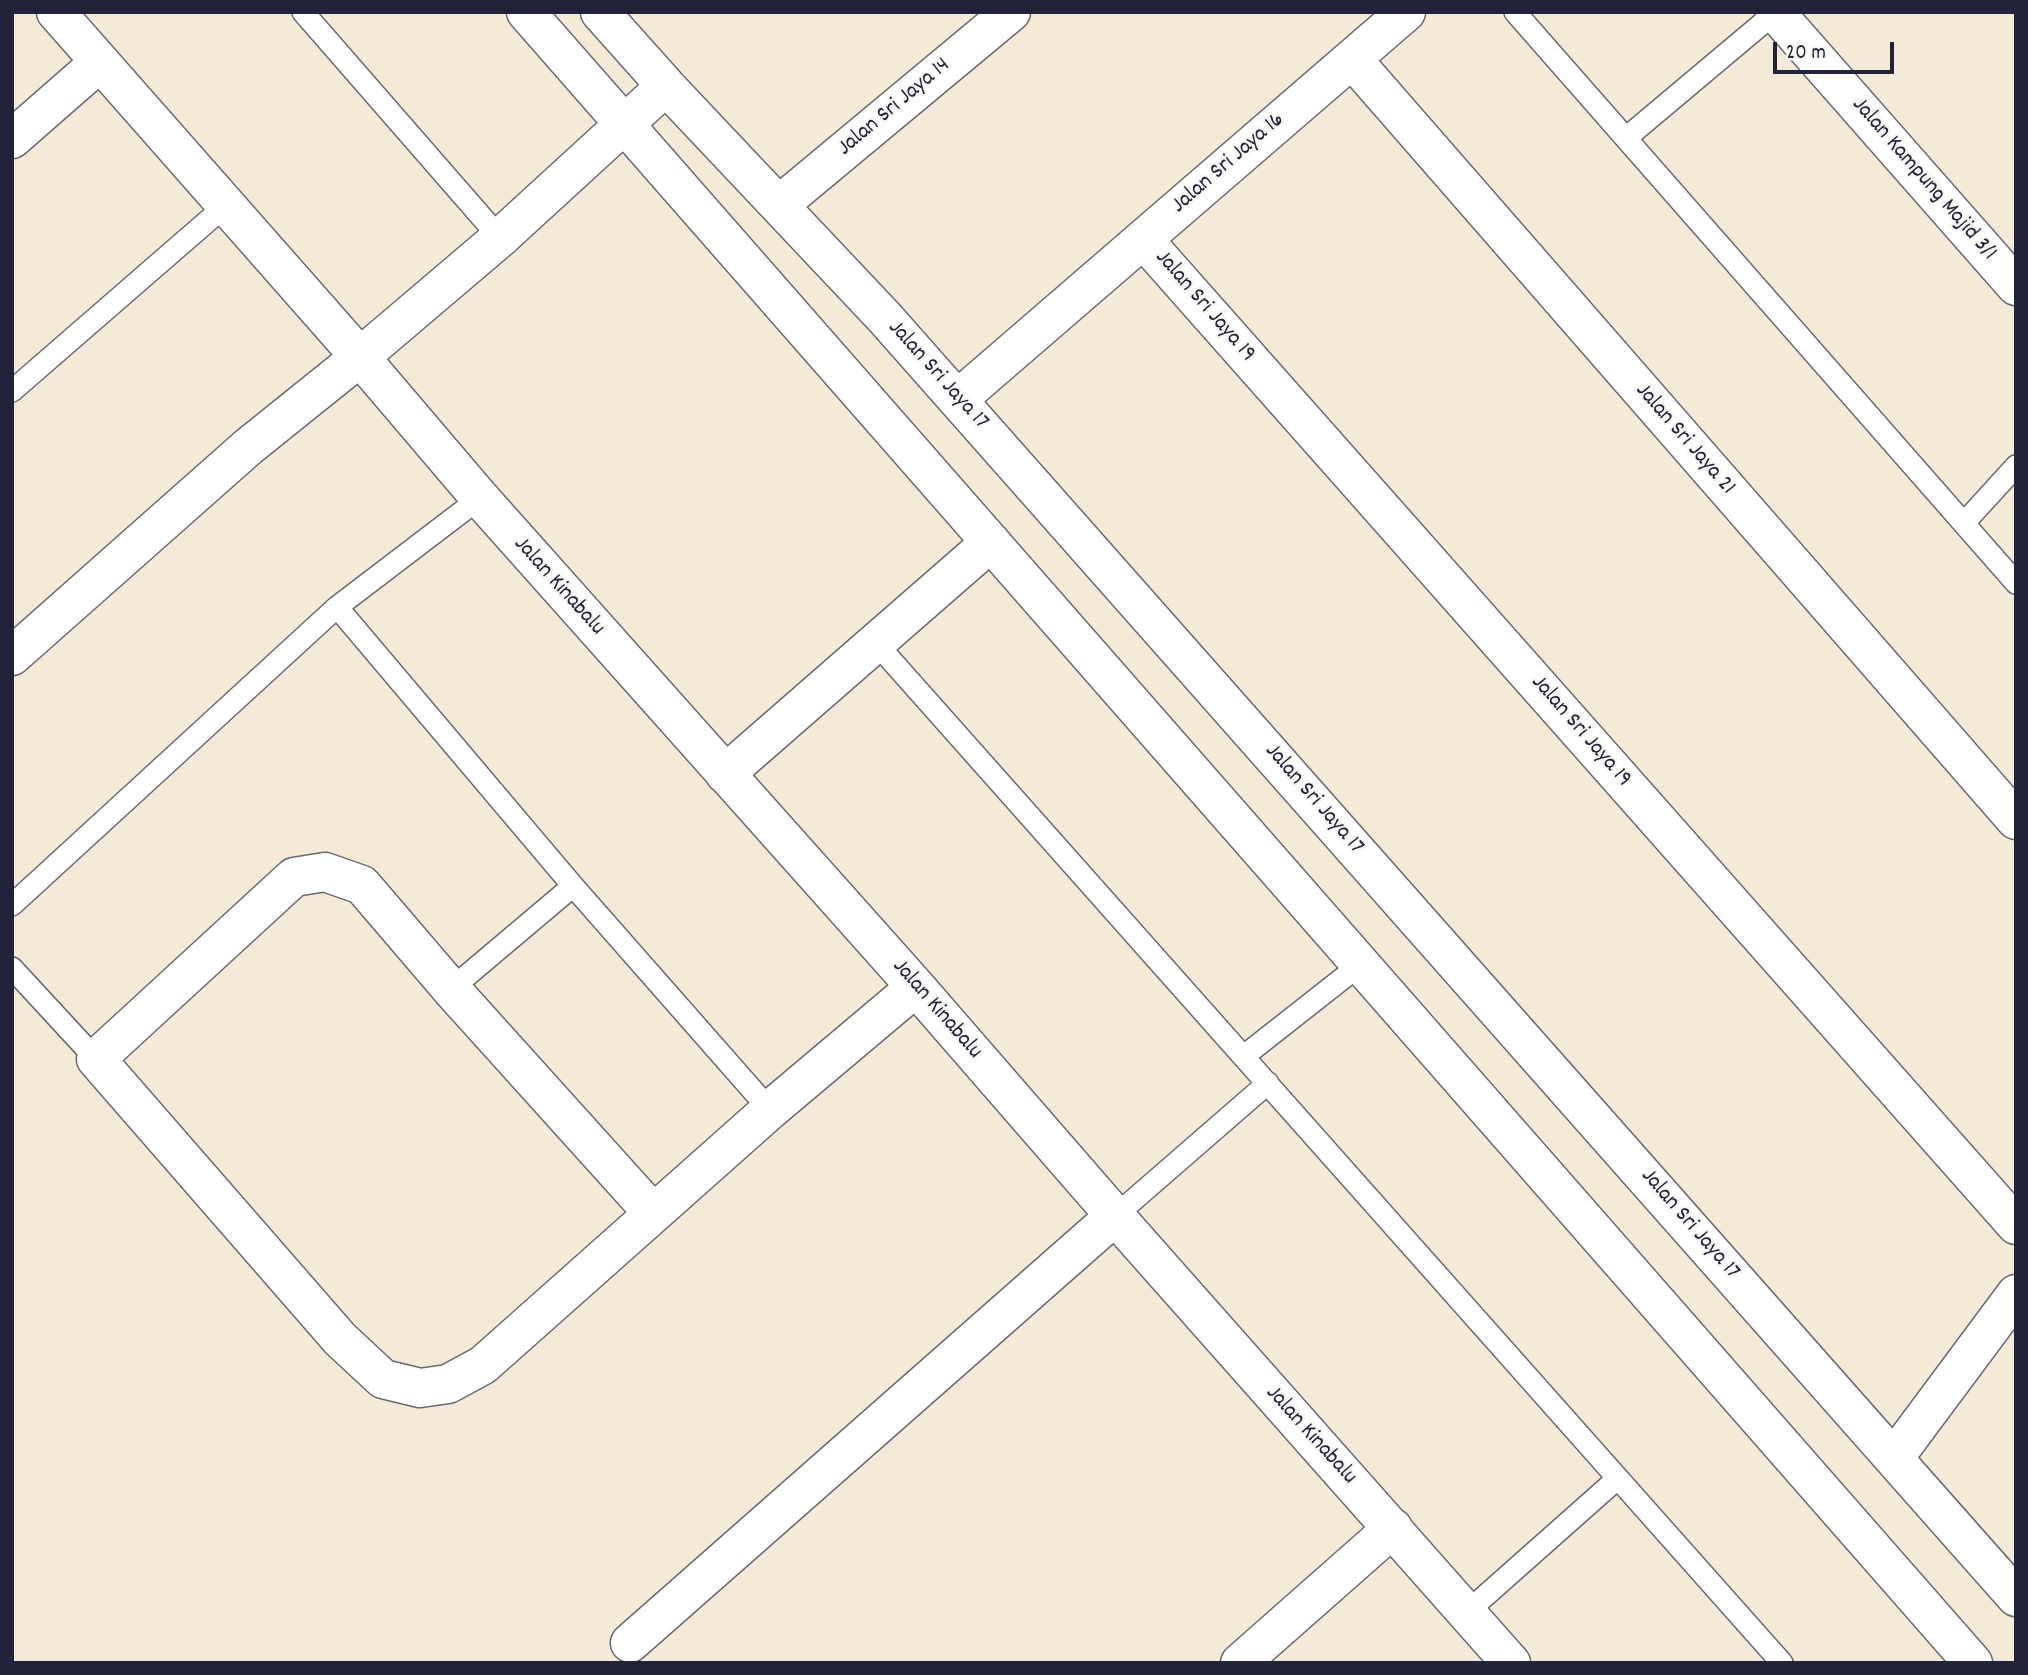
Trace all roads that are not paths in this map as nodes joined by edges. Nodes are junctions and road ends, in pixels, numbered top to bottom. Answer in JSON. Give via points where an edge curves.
{"nodes":[{"id":1,"x":56,"y":12,"type":"edge"},
{"id":2,"x":303,"y":12,"type":"edge"},
{"id":3,"x":526,"y":12,"type":"edge"},
{"id":4,"x":600,"y":12,"type":"edge"},
{"id":5,"x":1011,"y":12,"type":"edge"},
{"id":6,"x":1406,"y":12,"type":"edge"},
{"id":7,"x":1515,"y":12,"type":"edge"},
{"id":8,"x":1775,"y":12,"type":"edge"},
{"id":9,"x":970,"y":25,"type":"edge"},
{"id":10,"x":1352,"y":59,"type":"junction"},
{"id":11,"x":100,"y":62,"type":"junction"},
{"id":12,"x":666,"y":86,"type":"junction"},
{"id":13,"x":625,"y":124,"type":"junction"},
{"id":14,"x":1626,"y":138,"type":"junction"},
{"id":15,"x":12,"y":139,"type":"edge"},
{"id":16,"x":779,"y":205,"type":"junction"},
{"id":17,"x":225,"y":206,"type":"junction"},
{"id":18,"x":500,"y":238,"type":"junction"},
{"id":19,"x":1143,"y":239,"type":"junction"},
{"id":20,"x":2016,"y":286,"type":"edge"},
{"id":21,"x":360,"y":357,"type":"junction"},
{"id":22,"x":12,"y":391,"type":"edge"},
{"id":23,"x":958,"y":399,"type":"junction"},
{"id":24,"x":2016,"y":466,"type":"edge"},
{"id":25,"x":480,"y":498,"type":"junction"},
{"id":26,"x":1964,"y":523,"type":"junction"},
{"id":27,"x":991,"y":542,"type":"junction"},
{"id":28,"x":2016,"y":583,"type":"edge"},
{"id":29,"x":337,"y":607,"type":"junction"},
{"id":30,"x":875,"y":642,"type":"junction"},
{"id":31,"x":12,"y":656,"type":"edge"},
{"id":32,"x":725,"y":774,"type":"junction"},
{"id":33,"x":2016,"y":820,"type":"edge"},
{"id":34,"x":573,"y":886,"type":"junction"},
{"id":35,"x":12,"y":905,"type":"edge"},
{"id":36,"x":1361,"y":964,"type":"junction"},
{"id":37,"x":12,"y":968,"type":"edge"},
{"id":38,"x":916,"y":987,"type":"junction"},
{"id":39,"x":452,"y":989,"type":"junction"},
{"id":40,"x":1244,"y":1056,"type":"junction"},
{"id":41,"x":96,"y":1059,"type":"junction"},
{"id":42,"x":1268,"y":1083,"type":"junction"},
{"id":43,"x":770,"y":1110,"type":"junction"},
{"id":44,"x":653,"y":1213,"type":"junction"},
{"id":45,"x":1115,"y":1216,"type":"junction"},
{"id":46,"x":2016,"y":1225,"type":"edge"},
{"id":47,"x":2016,"y":1294,"type":"edge"},
{"id":48,"x":1894,"y":1458,"type":"junction"},
{"id":49,"x":1617,"y":1479,"type":"junction"},
{"id":50,"x":1393,"y":1528,"type":"junction"},
{"id":51,"x":2016,"y":1597,"type":"edge"},
{"id":52,"x":1467,"y":1612,"type":"junction"},
{"id":53,"x":630,"y":1643,"type":"dead end"},
{"id":54,"x":1240,"y":1663,"type":"edge"},
{"id":55,"x":1511,"y":1663,"type":"edge"},
{"id":56,"x":1782,"y":1663,"type":"edge"},
{"id":57,"x":1973,"y":1663,"type":"edge"}],
"edges":[{"from":1,"to":11,"type":"street","name":"Jalan Kinabalu"},
{"from":2,"to":18,"type":"lane"},
{"from":3,"to":13,"type":"street"},
{"from":4,"to":12,"type":"street","name":"Jalan Sri Jaya 17"},
{"from":5,"to":9,"type":"street","name":"Jalan Sri Jaya 14"},
{"from":6,"to":10,"type":"street","name":"Jalan Sri Jaya 16"},
{"from":7,"to":14,"type":"lane"},
{"from":8,"to":14,"type":"lane"},
{"from":8,"to":20,"type":"street","name":"Jalan Kampung Majid 3/1"},
{"from":9,"to":16,"type":"street","name":"Jalan Sri Jaya 14"},
{"from":10,"to":19,"type":"street","name":"Jalan Sri Jaya 16"},
{"from":10,"to":33,"type":"street","name":"Jalan Sri Jaya 21"},
{"from":11,"to":15,"type":"street"},
{"from":11,"to":17,"type":"street","name":"Jalan Kinabalu"},
{"from":12,"to":13,"type":"street"},
{"from":12,"to":16,"type":"street","name":"Jalan Sri Jaya 17"},
{"from":13,"to":18,"type":"street"},
{"from":13,"to":27,"type":"street"},
{"from":14,"to":26,"type":"lane"},
{"from":16,"to":23,"type":"street","name":"Jalan Sri Jaya 17"},
{"from":17,"to":21,"type":"street","name":"Jalan Kinabalu"},
{"from":17,"to":22,"type":"lane"},
{"from":18,"to":21,"type":"street"},
{"from":19,"to":23,"type":"street","name":"Jalan Sri Jaya 16"},
{"from":19,"to":46,"type":"street","name":"Jalan Sri Jaya 19"},
{"from":21,"to":25,"type":"street","name":"Jalan Kinabalu"},
{"from":21,"to":31,"type":"street","via":[[248,447]]},
{"from":23,"to":48,"type":"street","name":"Jalan Sri Jaya 17"},
{"from":24,"to":26,"type":"lane"},
{"from":25,"to":29,"type":"lane"},
{"from":25,"to":32,"type":"street","name":"Jalan Kinabalu"},
{"from":26,"to":28,"type":"lane"},
{"from":27,"to":30,"type":"street"},
{"from":27,"to":36,"type":"street"},
{"from":29,"to":34,"type":"lane"},
{"from":29,"to":35,"type":"lane"},
{"from":30,"to":32,"type":"street"},
{"from":30,"to":40,"type":"lane"},
{"from":32,"to":38,"type":"street","name":"Jalan Kinabalu"},
{"from":34,"to":39,"type":"lane"},
{"from":34,"to":43,"type":"lane"},
{"from":36,"to":40,"type":"lane"},
{"from":36,"to":57,"type":"street"},
{"from":37,"to":41,"type":"lane"},
{"from":38,"to":43,"type":"street"},
{"from":38,"to":45,"type":"street","name":"Jalan Kinabalu"},
{"from":39,"to":41,"type":"street","via":[[362,884],[325,872],[294,877]]},
{"from":39,"to":44,"type":"street"},
{"from":40,"to":42,"type":"lane"},
{"from":41,"to":44,"type":"street","via":[[340,1339],[383,1379],[419,1388],[448,1384],[483,1366]]},
{"from":42,"to":45,"type":"lane"},
{"from":42,"to":49,"type":"lane"},
{"from":43,"to":44,"type":"street"},
{"from":45,"to":50,"type":"street","name":"Jalan Kinabalu"},
{"from":45,"to":53,"type":"street"},
{"from":47,"to":48,"type":"street"},
{"from":48,"to":51,"type":"street","name":"Jalan Sri Jaya 17"},
{"from":49,"to":52,"type":"lane"},
{"from":49,"to":56,"type":"lane"},
{"from":50,"to":52,"type":"street","name":"Jalan Kinabalu"},
{"from":50,"to":54,"type":"street"},
{"from":52,"to":55,"type":"street","name":"Jalan Kinabalu"}]}
